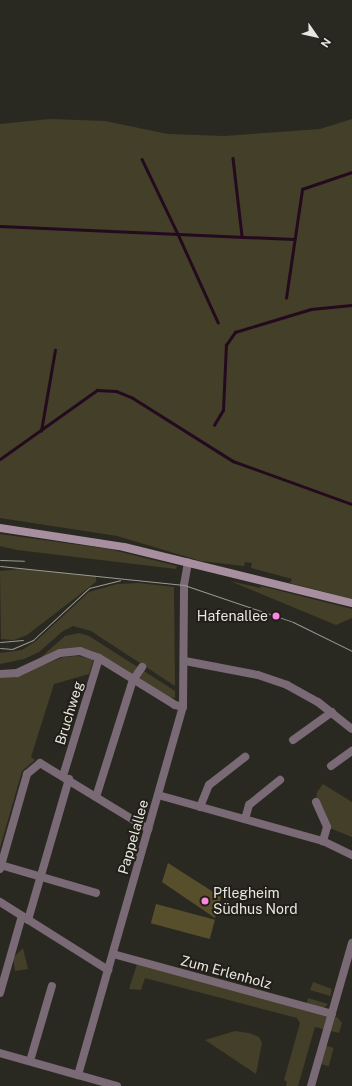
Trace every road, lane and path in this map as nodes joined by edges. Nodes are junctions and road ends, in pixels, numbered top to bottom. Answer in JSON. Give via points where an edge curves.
{"nodes":[{"id":1,"x":0,"y":528,"type":"edge"},
{"id":2,"x":188,"y":562,"type":"junction"},
{"id":3,"x":352,"y":603,"type":"edge"},
{"id":4,"x":99,"y":658,"type":"junction"},
{"id":5,"x":185,"y":661,"type":"junction"},
{"id":6,"x":142,"y":667,"type":"dead end"},
{"id":7,"x":0,"y":674,"type":"edge"},
{"id":8,"x":133,"y":680,"type":"junction"},
{"id":9,"x":183,"y":708,"type":"junction"},
{"id":10,"x":332,"y":712,"type":"junction"},
{"id":11,"x":352,"y":729,"type":"edge"},
{"id":12,"x":293,"y":740,"type":"dead end"},
{"id":13,"x":352,"y":751,"type":"edge"},
{"id":14,"x":245,"y":757,"type":"dead end"},
{"id":15,"x":331,"y":766,"type":"dead end"},
{"id":16,"x":66,"y":778,"type":"junction"},
{"id":17,"x":280,"y":780,"type":"dead end"},
{"id":18,"x":158,"y":795,"type":"junction"},
{"id":19,"x":96,"y":797,"type":"junction"},
{"id":20,"x":316,"y":802,"type":"dead end"},
{"id":21,"x":200,"y":806,"type":"junction"},
{"id":22,"x":245,"y":819,"type":"junction"},
{"id":23,"x":148,"y":830,"type":"junction"},
{"id":24,"x":323,"y":841,"type":"junction"},
{"id":25,"x":352,"y":855,"type":"edge"},
{"id":26,"x":0,"y":867,"type":"edge"},
{"id":27,"x":41,"y":876,"type":"junction"},
{"id":28,"x":96,"y":893,"type":"dead end"},
{"id":29,"x":0,"y":902,"type":"edge"},
{"id":30,"x":25,"y":918,"type":"junction"},
{"id":31,"x":352,"y":943,"type":"edge"},
{"id":32,"x":113,"y":954,"type":"junction"},
{"id":33,"x":108,"y":970,"type":"junction"},
{"id":34,"x":52,"y":986,"type":"dead end"},
{"id":35,"x":0,"y":993,"type":"edge"},
{"id":36,"x":332,"y":1014,"type":"junction"},
{"id":37,"x":0,"y":1053,"type":"edge"},
{"id":38,"x":30,"y":1061,"type":"junction"},
{"id":39,"x":78,"y":1075,"type":"junction"},
{"id":40,"x":117,"y":1086,"type":"edge"},
{"id":41,"x":311,"y":1086,"type":"edge"}],
"edges":[{"from":1,"to":2,"type":"street","via":[[124,547]]},
{"from":2,"to":3,"type":"street"},
{"from":2,"to":5,"type":"street","name":"Pappelallee","via":[[184,585]]},
{"from":4,"to":7,"type":"street","via":[[80,651],[68,651],[17,673]]},
{"from":4,"to":8,"type":"street"},
{"from":4,"to":16,"type":"street","name":"Bruchweg"},
{"from":5,"to":9,"type":"street","name":"Pappelallee"},
{"from":5,"to":10,"type":"street","via":[[271,679],[302,693]]},
{"from":6,"to":8,"type":"street"},
{"from":8,"to":9,"type":"street"},
{"from":8,"to":19,"type":"street"},
{"from":9,"to":18,"type":"street","name":"Pappelallee"},
{"from":10,"to":11,"type":"street"},
{"from":10,"to":12,"type":"street"},
{"from":13,"to":15,"type":"street"},
{"from":14,"to":21,"type":"street","via":[[209,785]]},
{"from":16,"to":19,"type":"street"},
{"from":16,"to":26,"type":"street","via":[[40,763],[30,769]]},
{"from":16,"to":27,"type":"street","name":"Bruchweg"},
{"from":17,"to":22,"type":"street","via":[[249,806]]},
{"from":18,"to":21,"type":"street"},
{"from":18,"to":23,"type":"street","name":"Pappelallee"},
{"from":19,"to":23,"type":"street"},
{"from":20,"to":24,"type":"street","via":[[327,828]]},
{"from":21,"to":22,"type":"street"},
{"from":22,"to":24,"type":"street"},
{"from":23,"to":32,"type":"street","name":"Pappelallee"},
{"from":24,"to":25,"type":"street"},
{"from":26,"to":27,"type":"street"},
{"from":27,"to":28,"type":"street"},
{"from":27,"to":30,"type":"street","name":"Bruchweg"},
{"from":29,"to":30,"type":"street"},
{"from":30,"to":33,"type":"street"},
{"from":30,"to":35,"type":"street","name":"Bruchweg"},
{"from":31,"to":36,"type":"street"},
{"from":32,"to":33,"type":"street","name":"Pappelallee"},
{"from":32,"to":36,"type":"street","name":"Zum Erlenholz"},
{"from":33,"to":39,"type":"street","name":"Pappelallee"},
{"from":34,"to":38,"type":"street"},
{"from":36,"to":41,"type":"street"},
{"from":37,"to":38,"type":"street"},
{"from":38,"to":39,"type":"street"},
{"from":39,"to":40,"type":"street"}]}
